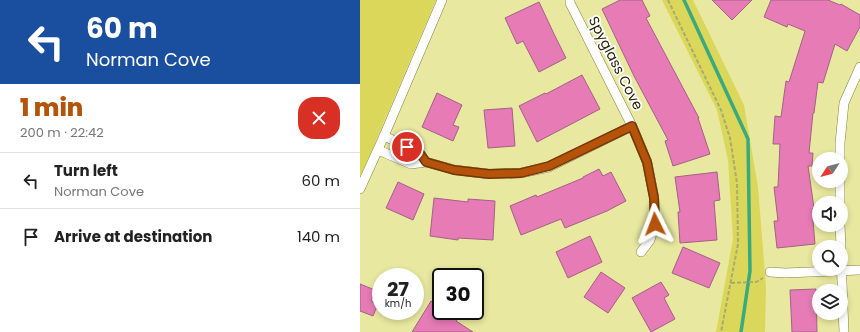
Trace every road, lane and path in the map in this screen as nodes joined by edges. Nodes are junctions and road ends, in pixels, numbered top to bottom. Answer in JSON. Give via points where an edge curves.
{"nodes":[{"id":1,"x":442,"y":0,"type":"edge"},
{"id":2,"x":570,"y":0,"type":"edge"},
{"id":3,"x":668,"y":0,"type":"edge"},
{"id":4,"x":860,"y":67,"type":"edge"},
{"id":5,"x":632,"y":126,"type":"junction"},
{"id":6,"x":384,"y":136,"type":"junction"},
{"id":7,"x":378,"y":150,"type":"junction"},
{"id":8,"x":840,"y":152,"type":"edge"},
{"id":9,"x":426,"y":162,"type":"junction"},
{"id":10,"x":360,"y":189,"type":"edge"},
{"id":11,"x":641,"y":252,"type":"dead end"},
{"id":12,"x":848,"y":270,"type":"edge"},
{"id":13,"x":860,"y":270,"type":"edge"},
{"id":14,"x":770,"y":272,"type":"joint"},
{"id":15,"x":812,"y":272,"type":"edge"},
{"id":16,"x":841,"y":276,"type":"edge"},
{"id":17,"x":731,"y":283,"type":"junction"},
{"id":18,"x":721,"y":332,"type":"edge"},
{"id":19,"x":844,"y":332,"type":"edge"}],
"edges":[{"from":1,"to":6,"type":"street"},
{"from":2,"to":5,"type":"street","name":"Spyglass Cove"},
{"from":3,"to":17,"type":"path","via":[[721,110],[730,138],[736,183],[738,244]]},
{"from":4,"to":8,"type":"street","via":[[844,103]]},
{"from":5,"to":9,"type":"street","via":[[549,166],[521,173],[489,174],[454,170]]},
{"from":5,"to":11,"type":"street","name":"Spyglass Cove","via":[[647,162],[654,198],[655,224],[650,240]]},
{"from":6,"to":7,"type":"street"},
{"from":6,"to":9,"type":"street","via":[[419,152]]},
{"from":7,"to":9,"type":"street","via":[[411,164]]},
{"from":7,"to":10,"type":"street"},
{"from":12,"to":13,"type":"street"},
{"from":14,"to":15,"type":"street"},
{"from":14,"to":17,"type":"path","via":[[756,282]]},
{"from":16,"to":19,"type":"street"},
{"from":17,"to":18,"type":"path"}]}
